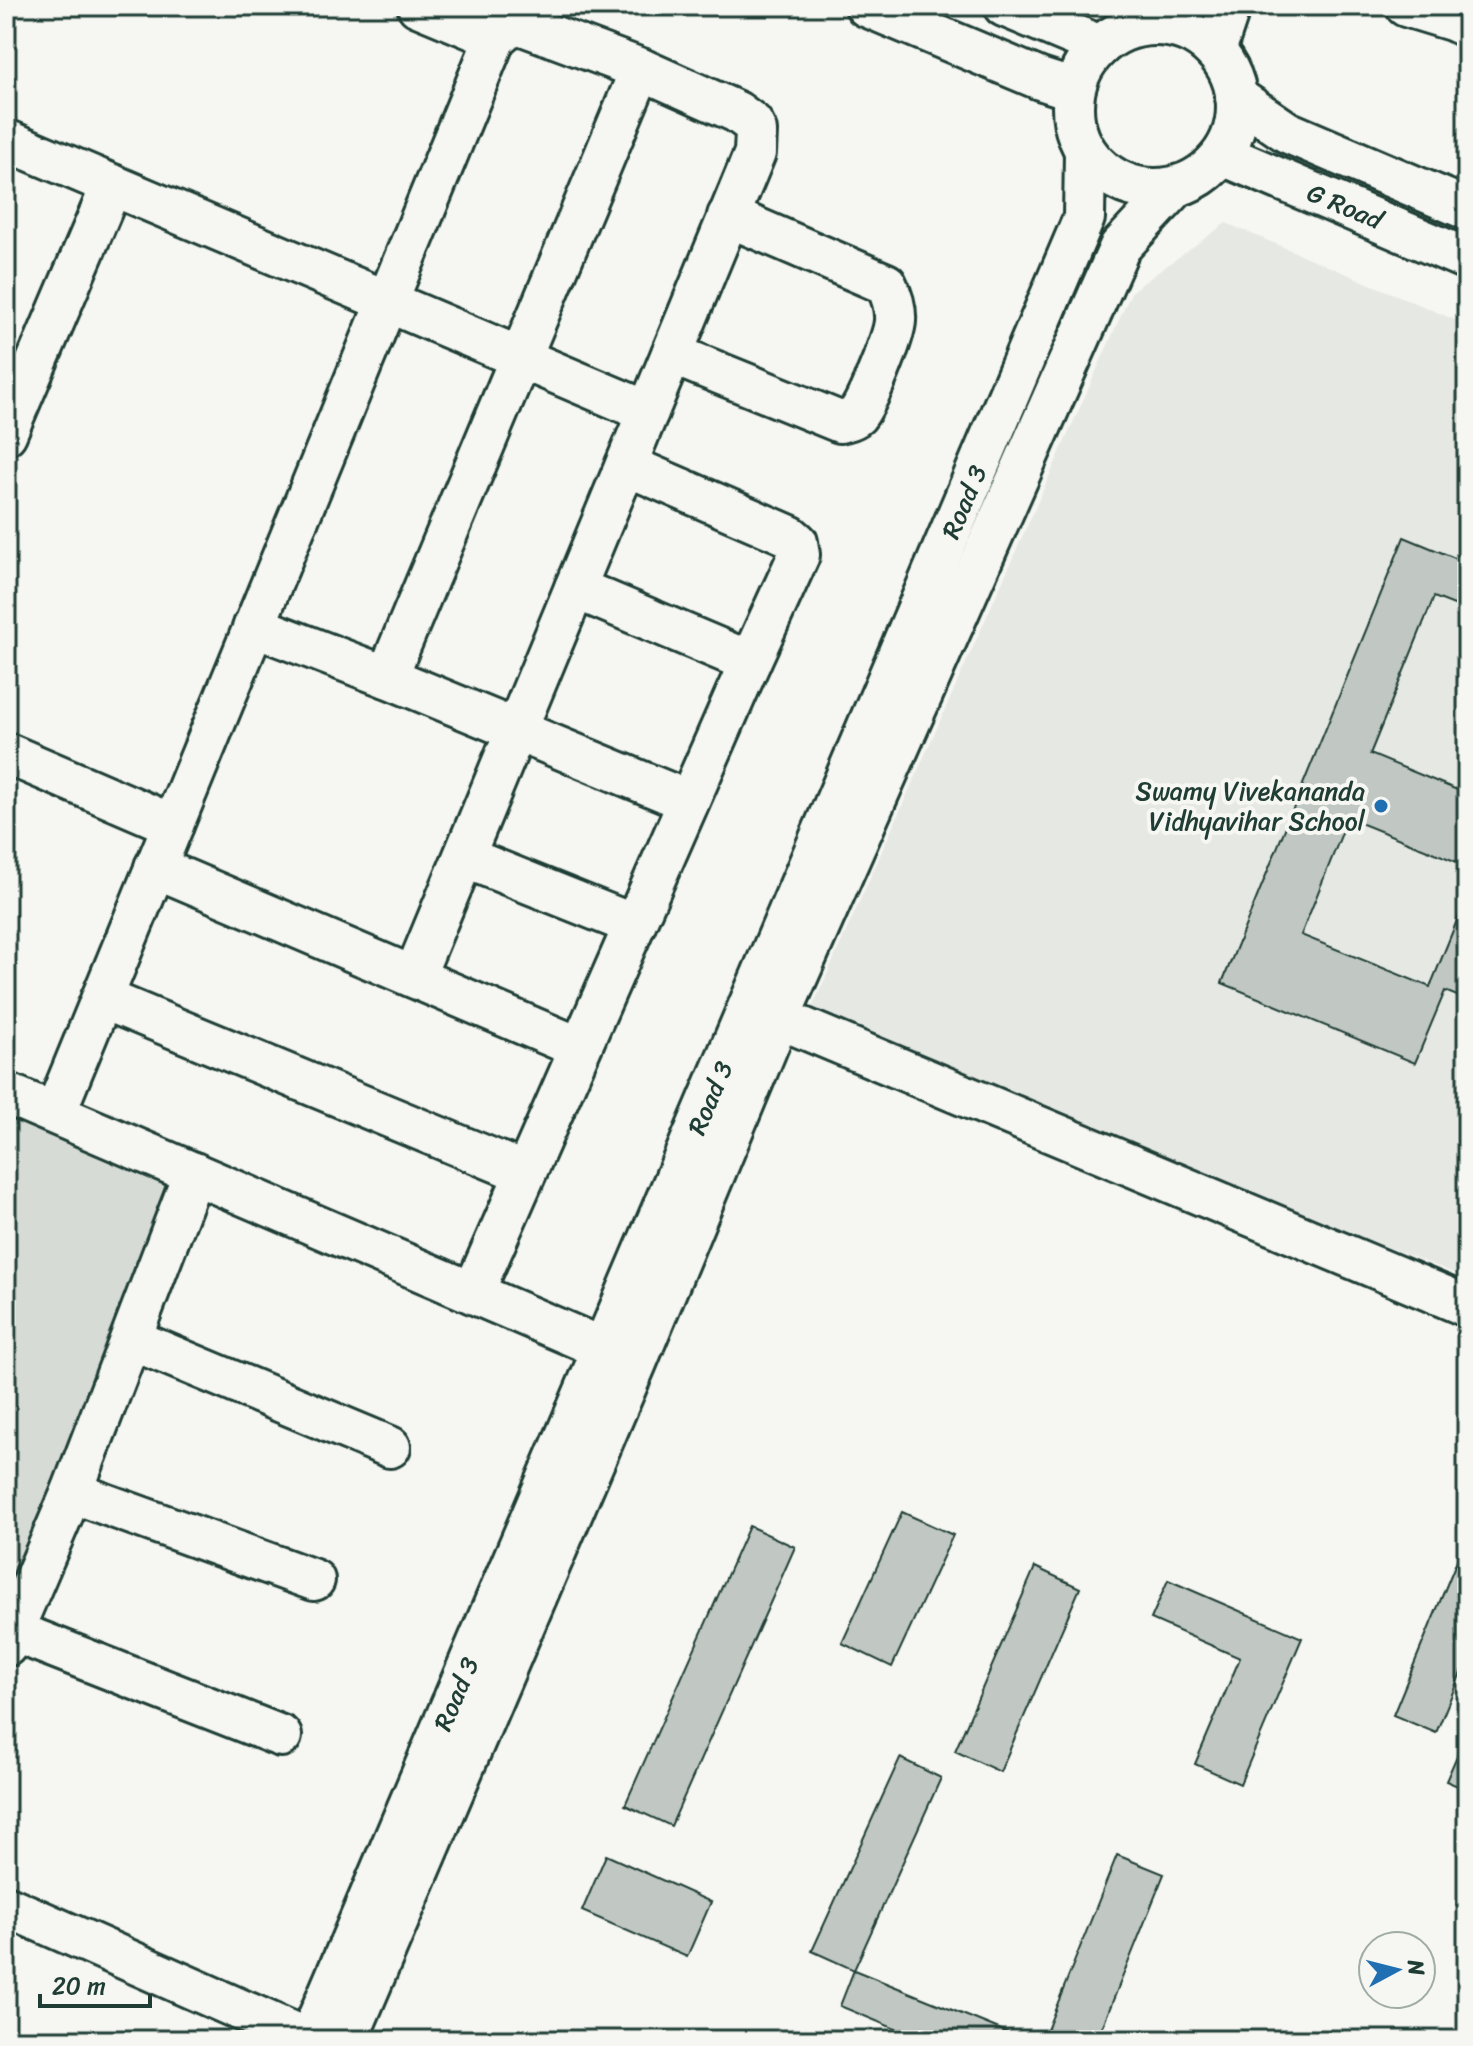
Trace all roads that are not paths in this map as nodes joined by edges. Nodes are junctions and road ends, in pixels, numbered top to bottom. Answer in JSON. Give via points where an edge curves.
{"nodes":[{"id":1,"x":418,"y":6,"type":"edge"},
{"id":2,"x":866,"y":6,"type":"edge"},
{"id":3,"x":1004,"y":6,"type":"edge"},
{"id":4,"x":1230,"y":6,"type":"edge"},
{"id":5,"x":1406,"y":6,"type":"edge"},
{"id":6,"x":1167,"y":16,"type":"edge"},
{"id":7,"x":1459,"y":18,"type":"edge"},
{"id":8,"x":495,"y":38,"type":"junction"},
{"id":9,"x":1100,"y":46,"type":"junction"},
{"id":10,"x":1215,"y":51,"type":"junction"},
{"id":11,"x":641,"y":69,"type":"junction"},
{"id":12,"x":1074,"y":90,"type":"junction"},
{"id":13,"x":1236,"y":97,"type":"junction"},
{"id":14,"x":6,"y":140,"type":"edge"},
{"id":15,"x":1085,"y":151,"type":"junction"},
{"id":16,"x":1222,"y":156,"type":"junction"},
{"id":17,"x":112,"y":185,"type":"junction"},
{"id":18,"x":1175,"y":188,"type":"junction"},
{"id":19,"x":1467,"y":209,"type":"edge"},
{"id":20,"x":728,"y":216,"type":"junction"},
{"id":21,"x":1467,"y":259,"type":"edge"},
{"id":22,"x":387,"y":301,"type":"junction"},
{"id":23,"x":672,"y":354,"type":"junction"},
{"id":24,"x":520,"y":357,"type":"junction"},
{"id":25,"x":648,"y":412,"type":"junction"},
{"id":26,"x":6,"y":434,"type":"edge"},
{"id":27,"x":626,"y":465,"type":"junction"},
{"id":28,"x":575,"y":588,"type":"junction"},
{"id":29,"x":254,"y":626,"type":"junction"},
{"id":30,"x":750,"y":662,"type":"junction"},
{"id":31,"x":387,"y":677,"type":"junction"},
{"id":32,"x":516,"y":731,"type":"junction"},
{"id":33,"x":6,"y":753,"type":"edge"},
{"id":34,"x":688,"y":801,"type":"junction"},
{"id":35,"x":173,"y":825,"type":"junction"},
{"id":36,"x":464,"y":857,"type":"junction"},
{"id":37,"x":155,"y":867,"type":"junction"},
{"id":38,"x":634,"y":925,"type":"junction"},
{"id":39,"x":414,"y":977,"type":"junction"},
{"id":40,"x":102,"y":998,"type":"junction"},
{"id":41,"x":764,"y":1012,"type":"junction"},
{"id":42,"x":580,"y":1048,"type":"junction"},
{"id":43,"x":6,"y":1093,"type":"edge"},
{"id":44,"x":55,"y":1113,"type":"junction"},
{"id":45,"x":194,"y":1173,"type":"junction"},
{"id":46,"x":525,"y":1173,"type":"junction"},
{"id":47,"x":473,"y":1293,"type":"junction"},
{"id":48,"x":1464,"y":1297,"type":"edge"},
{"id":49,"x":131,"y":1339,"type":"junction"},
{"id":50,"x":619,"y":1356,"type":"junction"},
{"id":51,"x":390,"y":1447,"type":"dead end"},
{"id":52,"x":72,"y":1492,"type":"junction"},
{"id":53,"x":314,"y":1580,"type":"dead end"},
{"id":54,"x":9,"y":1639,"type":"edge"},
{"id":55,"x":281,"y":1736,"type":"dead end"},
{"id":56,"x":6,"y":1906,"type":"edge"},
{"id":57,"x":309,"y":2040,"type":"edge"},
{"id":58,"x":347,"y":2040,"type":"edge"}],
"edges":[{"from":1,"to":8,"type":"street"},
{"from":2,"to":12,"type":"street"},
{"from":3,"to":9,"type":"street"},
{"from":4,"to":10,"type":"street"},
{"from":5,"to":7,"type":"street"},
{"from":6,"to":9,"type":"street","via":[[1119,33]]},
{"from":6,"to":10,"type":"street"},
{"from":8,"to":11,"type":"street","via":[[520,24]]},
{"from":8,"to":22,"type":"street"},
{"from":9,"to":12,"type":"street"},
{"from":10,"to":13,"type":"street","via":[[1230,72]]},
{"from":11,"to":20,"type":"street","via":[[752,123],[755,153]]},
{"from":11,"to":24,"type":"street"},
{"from":12,"to":15,"type":"street","via":[[1074,122]]},
{"from":13,"to":16,"type":"street","via":[[1234,128]]},
{"from":13,"to":19,"type":"street","name":"G Road","via":[[1287,132]]},
{"from":14,"to":17,"type":"street"},
{"from":15,"to":18,"type":"street","via":[[1125,185]]},
{"from":15,"to":41,"type":"street","name":"Road 3","via":[[1084,218]]},
{"from":16,"to":18,"type":"street","via":[[1202,176]]},
{"from":16,"to":21,"type":"street","name":"G Road"},
{"from":17,"to":22,"type":"street"},
{"from":17,"to":26,"type":"street"},
{"from":18,"to":41,"type":"street","name":"Road 3","via":[[1120,247]]},
{"from":20,"to":23,"type":"street"},
{"from":20,"to":23,"type":"street","via":[[886,284],[894,300],[895,323],[888,348],[861,409],[840,422]]},
{"from":22,"to":24,"type":"street"},
{"from":22,"to":29,"type":"street"},
{"from":23,"to":25,"type":"street"},
{"from":24,"to":25,"type":"street"},
{"from":24,"to":31,"type":"street"},
{"from":25,"to":27,"type":"street"},
{"from":27,"to":28,"type":"street"},
{"from":27,"to":30,"type":"street","via":[[797,542],[799,555]]},
{"from":28,"to":30,"type":"street"},
{"from":28,"to":32,"type":"street"},
{"from":29,"to":31,"type":"street"},
{"from":29,"to":35,"type":"street"},
{"from":30,"to":34,"type":"street"},
{"from":31,"to":32,"type":"street"},
{"from":32,"to":34,"type":"street"},
{"from":32,"to":36,"type":"street"},
{"from":33,"to":35,"type":"street"},
{"from":34,"to":38,"type":"street"},
{"from":35,"to":37,"type":"street"},
{"from":36,"to":38,"type":"street"},
{"from":36,"to":39,"type":"street"},
{"from":37,"to":39,"type":"street"},
{"from":37,"to":40,"type":"street"},
{"from":38,"to":42,"type":"street"},
{"from":39,"to":42,"type":"street"},
{"from":40,"to":44,"type":"street"},
{"from":40,"to":46,"type":"street"},
{"from":41,"to":48,"type":"street"},
{"from":41,"to":50,"type":"street","name":"Road 3"},
{"from":42,"to":46,"type":"street"},
{"from":43,"to":44,"type":"street"},
{"from":44,"to":45,"type":"street"},
{"from":45,"to":47,"type":"street"},
{"from":45,"to":49,"type":"street"},
{"from":46,"to":47,"type":"street"},
{"from":47,"to":50,"type":"street"},
{"from":49,"to":51,"type":"street"},
{"from":49,"to":52,"type":"street"},
{"from":50,"to":57,"type":"street","name":"Road 3"},
{"from":50,"to":58,"type":"street","name":"Road 3"},
{"from":52,"to":53,"type":"street"},
{"from":52,"to":54,"type":"street"},
{"from":54,"to":55,"type":"street"},
{"from":56,"to":57,"type":"street"}]}
